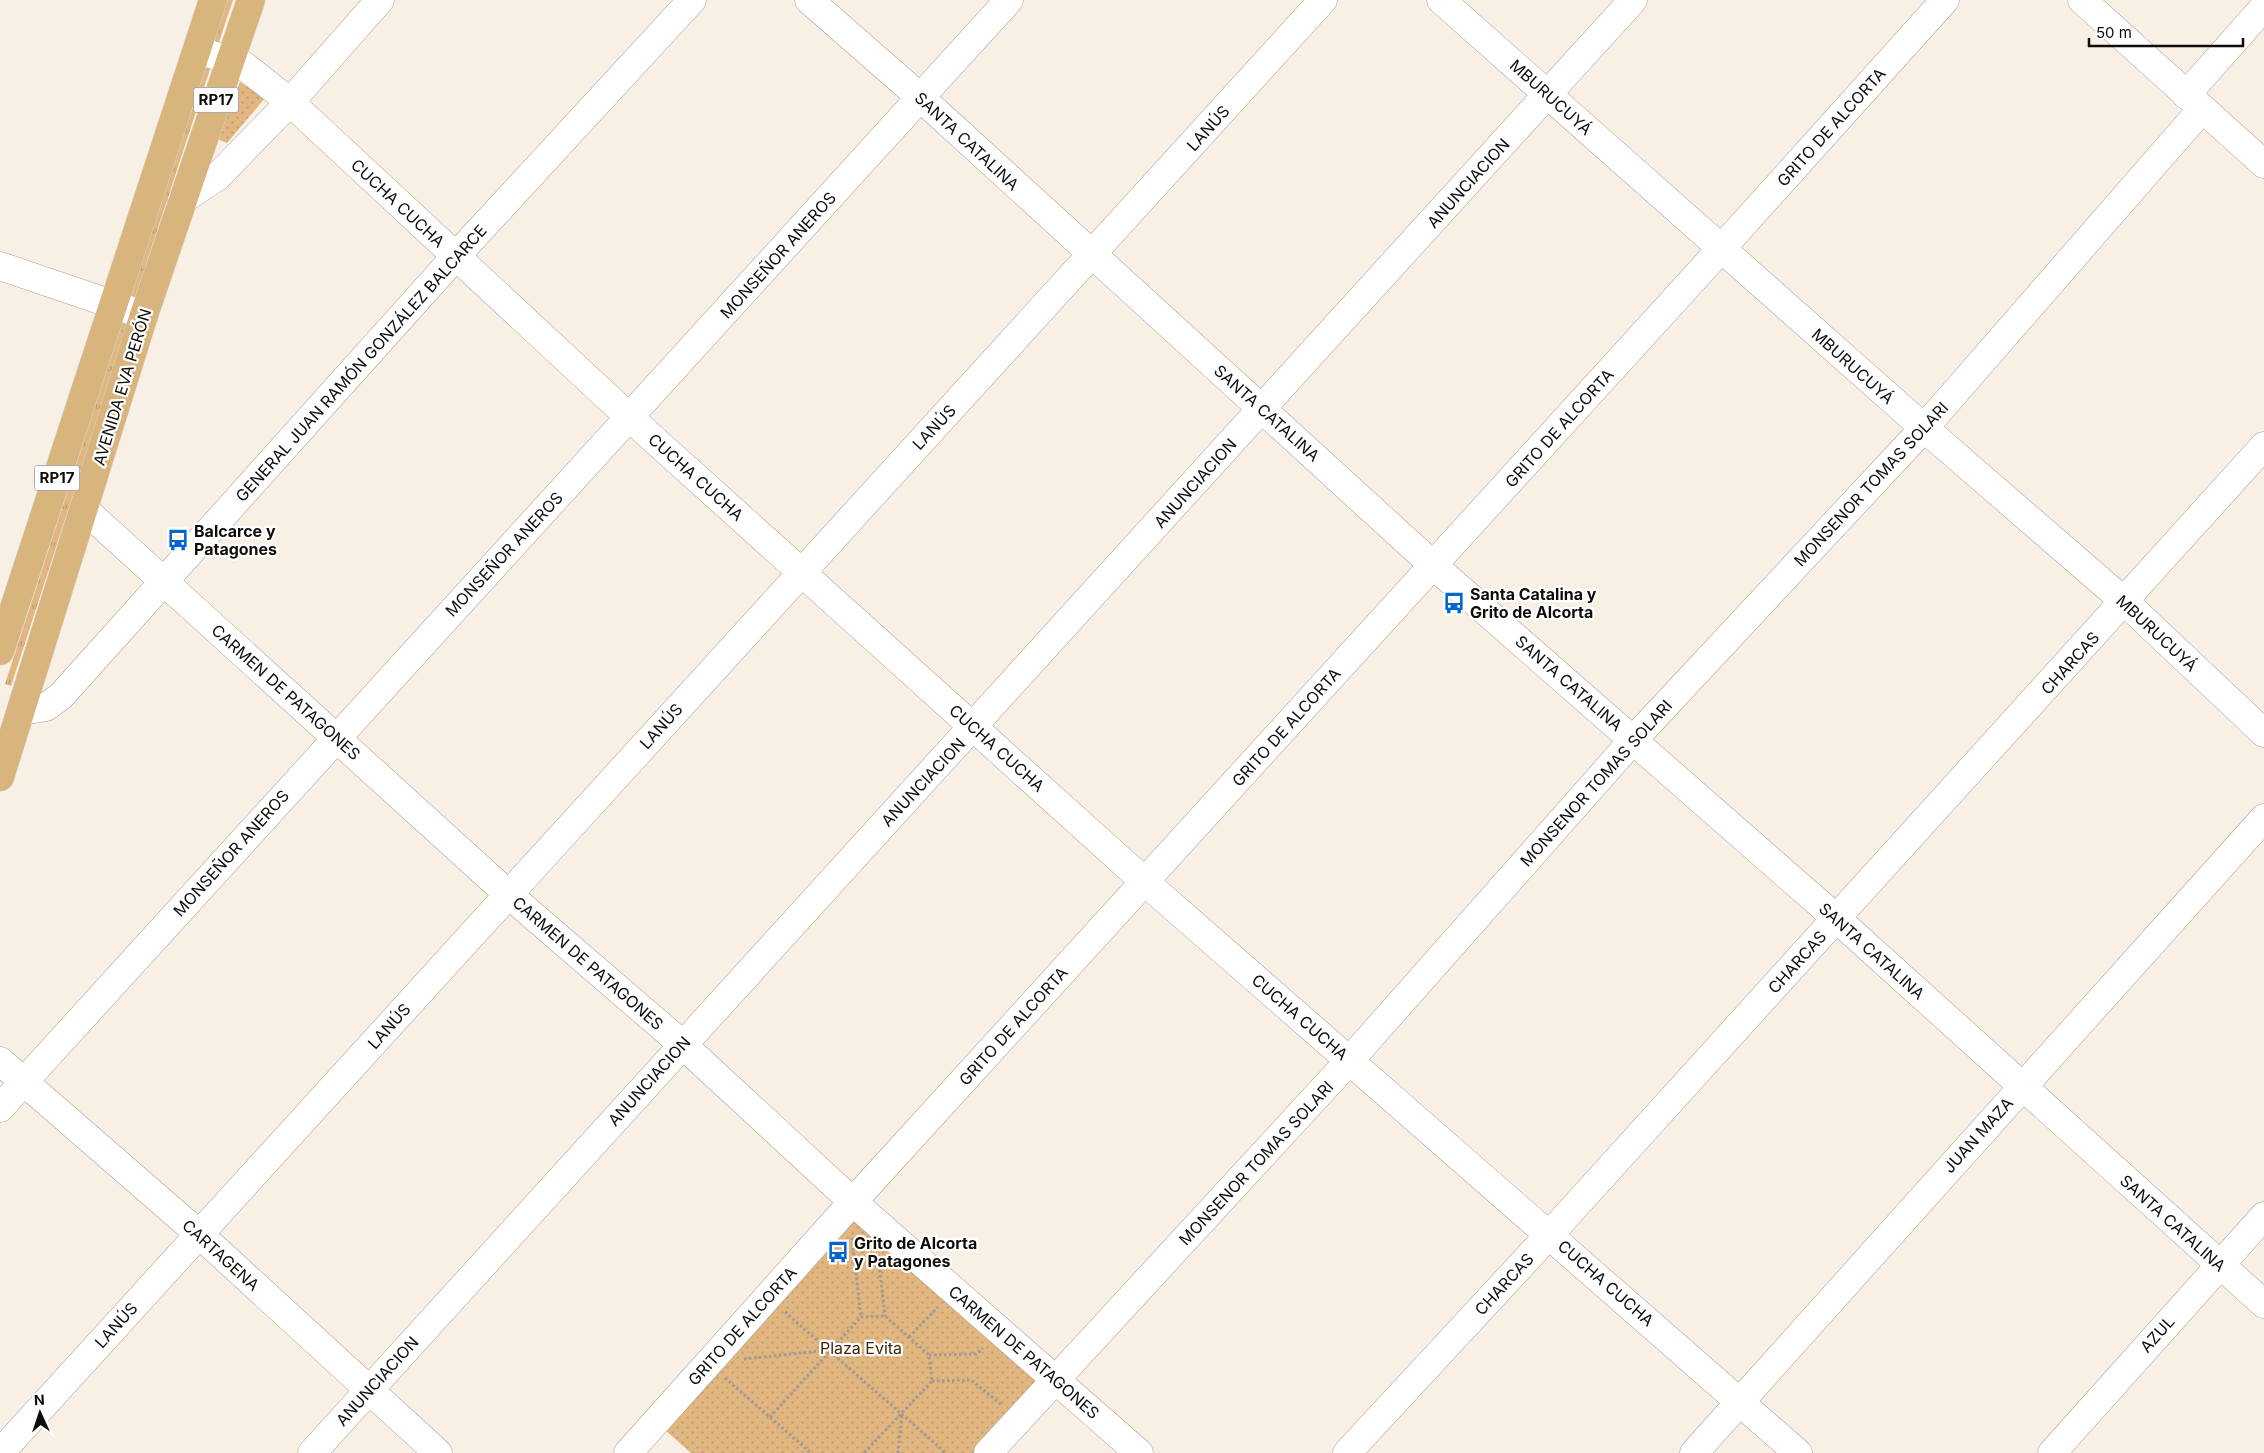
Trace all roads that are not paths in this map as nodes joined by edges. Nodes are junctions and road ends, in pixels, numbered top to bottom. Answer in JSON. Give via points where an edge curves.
{"nodes":[{"id":1,"x":213,"y":0,"type":"edge"},
{"id":2,"x":251,"y":0,"type":"edge"},
{"id":3,"x":380,"y":0,"type":"edge"},
{"id":4,"x":692,"y":0,"type":"edge"},
{"id":5,"x":809,"y":0,"type":"edge"},
{"id":6,"x":1009,"y":0,"type":"edge"},
{"id":7,"x":1324,"y":0,"type":"edge"},
{"id":8,"x":1441,"y":0,"type":"edge"},
{"id":9,"x":1633,"y":0,"type":"edge"},
{"id":10,"x":1945,"y":0,"type":"edge"},
{"id":11,"x":2082,"y":0,"type":"edge"},
{"id":12,"x":2264,"y":7,"type":"edge"},
{"id":13,"x":197,"y":50,"type":"junction"},
{"id":14,"x":230,"y":61,"type":"junction"},
{"id":15,"x":1549,"y":94,"type":"junction"},
{"id":16,"x":921,"y":98,"type":"junction"},
{"id":17,"x":290,"y":102,"type":"junction"},
{"id":18,"x":2194,"y":102,"type":"junction"},
{"id":19,"x":2264,"y":164,"type":"edge"},
{"id":20,"x":182,"y":200,"type":"junction"},
{"id":21,"x":1722,"y":249,"type":"junction"},
{"id":22,"x":456,"y":256,"type":"junction"},
{"id":23,"x":1092,"y":256,"type":"junction"},
{"id":24,"x":0,"y":266,"type":"edge"},
{"id":25,"x":114,"y":306,"type":"junction"},
{"id":26,"x":144,"y":315,"type":"junction"},
{"id":27,"x":1263,"y":409,"type":"junction"},
{"id":28,"x":629,"y":417,"type":"junction"},
{"id":29,"x":1924,"y":428,"type":"junction"},
{"id":30,"x":2264,"y":446,"type":"edge"},
{"id":31,"x":84,"y":509,"type":"junction"},
{"id":32,"x":1434,"y":566,"type":"junction"},
{"id":33,"x":802,"y":571,"type":"junction"},
{"id":34,"x":163,"y":582,"type":"junction"},
{"id":35,"x":2125,"y":602,"type":"junction"},
{"id":36,"x":0,"y":651,"type":"edge"},
{"id":37,"x":22,"y":711,"type":"junction"},
{"id":38,"x":974,"y":727,"type":"junction"},
{"id":39,"x":2264,"y":733,"type":"edge"},
{"id":40,"x":336,"y":737,"type":"junction"},
{"id":41,"x":1634,"y":739,"type":"junction"},
{"id":42,"x":0,"y":777,"type":"edge"},
{"id":43,"x":2264,"y":818,"type":"edge"},
{"id":44,"x":1145,"y":882,"type":"junction"},
{"id":45,"x":509,"y":895,"type":"junction"},
{"id":46,"x":1837,"y":919,"type":"junction"},
{"id":47,"x":682,"y":1044,"type":"junction"},
{"id":48,"x":1350,"y":1060,"type":"junction"},
{"id":49,"x":0,"y":1061,"type":"edge"},
{"id":50,"x":24,"y":1082,"type":"junction"},
{"id":51,"x":2021,"y":1087,"type":"junction"},
{"id":52,"x":0,"y":1108,"type":"edge"},
{"id":53,"x":858,"y":1209,"type":"junction"},
{"id":54,"x":2264,"y":1216,"type":"edge"},
{"id":55,"x":200,"y":1234,"type":"junction"},
{"id":56,"x":1550,"y":1234,"type":"junction"},
{"id":57,"x":2220,"y":1264,"type":"junction"},
{"id":58,"x":2264,"y":1304,"type":"edge"},
{"id":59,"x":1056,"y":1381,"type":"junction"},
{"id":60,"x":369,"y":1390,"type":"junction"},
{"id":61,"x":1740,"y":1402,"type":"junction"},
{"id":62,"x":0,"y":1453,"type":"edge"},
{"id":63,"x":312,"y":1453,"type":"edge"},
{"id":64,"x":438,"y":1453,"type":"edge"},
{"id":65,"x":628,"y":1453,"type":"edge"},
{"id":66,"x":988,"y":1453,"type":"edge"},
{"id":67,"x":1139,"y":1453,"type":"edge"},
{"id":68,"x":1347,"y":1453,"type":"edge"},
{"id":69,"x":1694,"y":1453,"type":"edge"},
{"id":70,"x":1798,"y":1453,"type":"edge"},
{"id":71,"x":2052,"y":1453,"type":"edge"}],
"edges":[{"from":1,"to":13,"type":"main road","name":"AVENIDA EVA PERÓN","number":"RP17"},
{"from":2,"to":14,"type":"main road","name":"AVENIDA EVA PERÓN","number":"RP17"},
{"from":3,"to":17,"type":"street"},
{"from":4,"to":22,"type":"street","name":"GENERAL JUAN RAMÓN GONZÁLEZ BALCARCE"},
{"from":5,"to":16,"type":"street","name":"SANTA CATALINA"},
{"from":6,"to":16,"type":"street","name":"MONSEÑOR ANEROS"},
{"from":7,"to":23,"type":"street","name":"LANÚS"},
{"from":8,"to":15,"type":"street","name":"MBURUCUYÁ"},
{"from":9,"to":15,"type":"street","name":"ANUNCIACION"},
{"from":10,"to":21,"type":"street","name":"GRITO DE ALCORTA"},
{"from":11,"to":18,"type":"street"},
{"from":12,"to":18,"type":"street","name":"MONSENOR TOMAS SOLARI"},
{"from":13,"to":14,"type":"street","name":"CUCHA CUCHA"},
{"from":13,"to":25,"type":"main road","name":"AVENIDA EVA PERÓN","number":"RP17"},
{"from":14,"to":17,"type":"street","name":"CUCHA CUCHA","via":[[242,64]]},
{"from":14,"to":20,"type":"main road","name":"AVENIDA EVA PERÓN","number":"RP17"},
{"from":15,"to":21,"type":"street","name":"MBURUCUYÁ"},
{"from":15,"to":27,"type":"street","name":"ANUNCIACION"},
{"from":16,"to":23,"type":"street","name":"SANTA CATALINA"},
{"from":16,"to":28,"type":"street","name":"MONSEÑOR ANEROS"},
{"from":17,"to":20,"type":"street","via":[[217,177]]},
{"from":17,"to":22,"type":"street","name":"CUCHA CUCHA"},
{"from":18,"to":19,"type":"street"},
{"from":18,"to":29,"type":"street","name":"MONSENOR TOMAS SOLARI"},
{"from":20,"to":26,"type":"main road","name":"AVENIDA EVA PERÓN","number":"RP17"},
{"from":21,"to":29,"type":"street","name":"MBURUCUYÁ"},
{"from":21,"to":32,"type":"street","name":"GRITO DE ALCORTA"},
{"from":22,"to":28,"type":"street","name":"CUCHA CUCHA"},
{"from":22,"to":34,"type":"street","name":"GENERAL JUAN RAMÓN GONZÁLEZ BALCARCE"},
{"from":23,"to":27,"type":"street","name":"SANTA CATALINA"},
{"from":23,"to":33,"type":"street","name":"LANÚS"},
{"from":24,"to":25,"type":"street"},
{"from":25,"to":26,"type":"street"},
{"from":25,"to":36,"type":"main road","name":"AVENIDA EVA PERÓN","number":"RP17"},
{"from":26,"to":31,"type":"main road","name":"AVENIDA EVA PERÓN","number":"RP17"},
{"from":27,"to":32,"type":"street","name":"SANTA CATALINA"},
{"from":27,"to":38,"type":"street","name":"ANUNCIACION"},
{"from":28,"to":33,"type":"street","name":"CUCHA CUCHA"},
{"from":28,"to":40,"type":"street","name":"MONSEÑOR ANEROS"},
{"from":29,"to":35,"type":"street","name":"MBURUCUYÁ"},
{"from":29,"to":41,"type":"street","name":"MONSENOR TOMAS SOLARI"},
{"from":30,"to":35,"type":"street","name":"CHARCAS"},
{"from":31,"to":34,"type":"street","name":"CARMEN DE PATAGONES"},
{"from":31,"to":37,"type":"main road","name":"AVENIDA EVA PERÓN","number":"RP17"},
{"from":32,"to":41,"type":"street","name":"SANTA CATALINA"},
{"from":32,"to":44,"type":"street","name":"GRITO DE ALCORTA"},
{"from":33,"to":38,"type":"street","name":"CUCHA CUCHA"},
{"from":33,"to":45,"type":"street","name":"LANÚS"},
{"from":34,"to":37,"type":"street","name":"GENERAL JUAN RAMÓN GONZÁLEZ BALCARCE","via":[[62,696],[46,707]]},
{"from":34,"to":40,"type":"street","name":"CARMEN DE PATAGONES"},
{"from":35,"to":39,"type":"street","name":"MBURUCUYÁ"},
{"from":35,"to":46,"type":"street","name":"CHARCAS"},
{"from":37,"to":42,"type":"main road","name":"AVENIDA EVA PERÓN","number":"RP17"},
{"from":38,"to":44,"type":"street","name":"CUCHA CUCHA"},
{"from":38,"to":47,"type":"street","name":"ANUNCIACION"},
{"from":40,"to":45,"type":"street","name":"CARMEN DE PATAGONES"},
{"from":40,"to":50,"type":"street","name":"MONSEÑOR ANEROS"},
{"from":41,"to":46,"type":"street","name":"SANTA CATALINA"},
{"from":41,"to":48,"type":"street","name":"MONSENOR TOMAS SOLARI"},
{"from":43,"to":51,"type":"street","name":"JUAN MAZA"},
{"from":44,"to":48,"type":"street","name":"CUCHA CUCHA"},
{"from":44,"to":53,"type":"street","name":"GRITO DE ALCORTA"},
{"from":45,"to":47,"type":"street","name":"CARMEN DE PATAGONES"},
{"from":45,"to":55,"type":"street","name":"LANÚS"},
{"from":46,"to":51,"type":"street","name":"SANTA CATALINA"},
{"from":46,"to":56,"type":"street","name":"CHARCAS"},
{"from":47,"to":53,"type":"street","name":"CARMEN DE PATAGONES"},
{"from":47,"to":60,"type":"street","name":"ANUNCIACION"},
{"from":48,"to":56,"type":"street","name":"CUCHA CUCHA"},
{"from":48,"to":59,"type":"street","name":"MONSENOR TOMAS SOLARI"},
{"from":49,"to":50,"type":"street","name":"CARTAGENA"},
{"from":50,"to":52,"type":"street","name":"MONSEÑOR ANEROS"},
{"from":50,"to":55,"type":"street","name":"CARTAGENA"},
{"from":51,"to":57,"type":"street","name":"SANTA CATALINA"},
{"from":51,"to":61,"type":"street","name":"JUAN MAZA"},
{"from":53,"to":59,"type":"street","name":"CARMEN DE PATAGONES"},
{"from":53,"to":65,"type":"street","name":"GRITO DE ALCORTA","via":[[768,1296]]},
{"from":54,"to":57,"type":"street","name":"AZUL"},
{"from":55,"to":60,"type":"street","name":"CARTAGENA"},
{"from":55,"to":62,"type":"street","name":"LANÚS"},
{"from":56,"to":61,"type":"street","name":"CUCHA CUCHA"},
{"from":56,"to":68,"type":"street","name":"CHARCAS"},
{"from":57,"to":58,"type":"street","name":"SANTA CATALINA"},
{"from":57,"to":71,"type":"street","name":"AZUL"},
{"from":59,"to":66,"type":"street","name":"MONSENOR TOMAS SOLARI"},
{"from":59,"to":67,"type":"street","name":"CARMEN DE PATAGONES"},
{"from":60,"to":63,"type":"street","name":"ANUNCIACION"},
{"from":60,"to":64,"type":"street","name":"CARTAGENA"},
{"from":61,"to":69,"type":"street","name":"JUAN MAZA"},
{"from":61,"to":70,"type":"street","name":"CUCHA CUCHA"}]}
